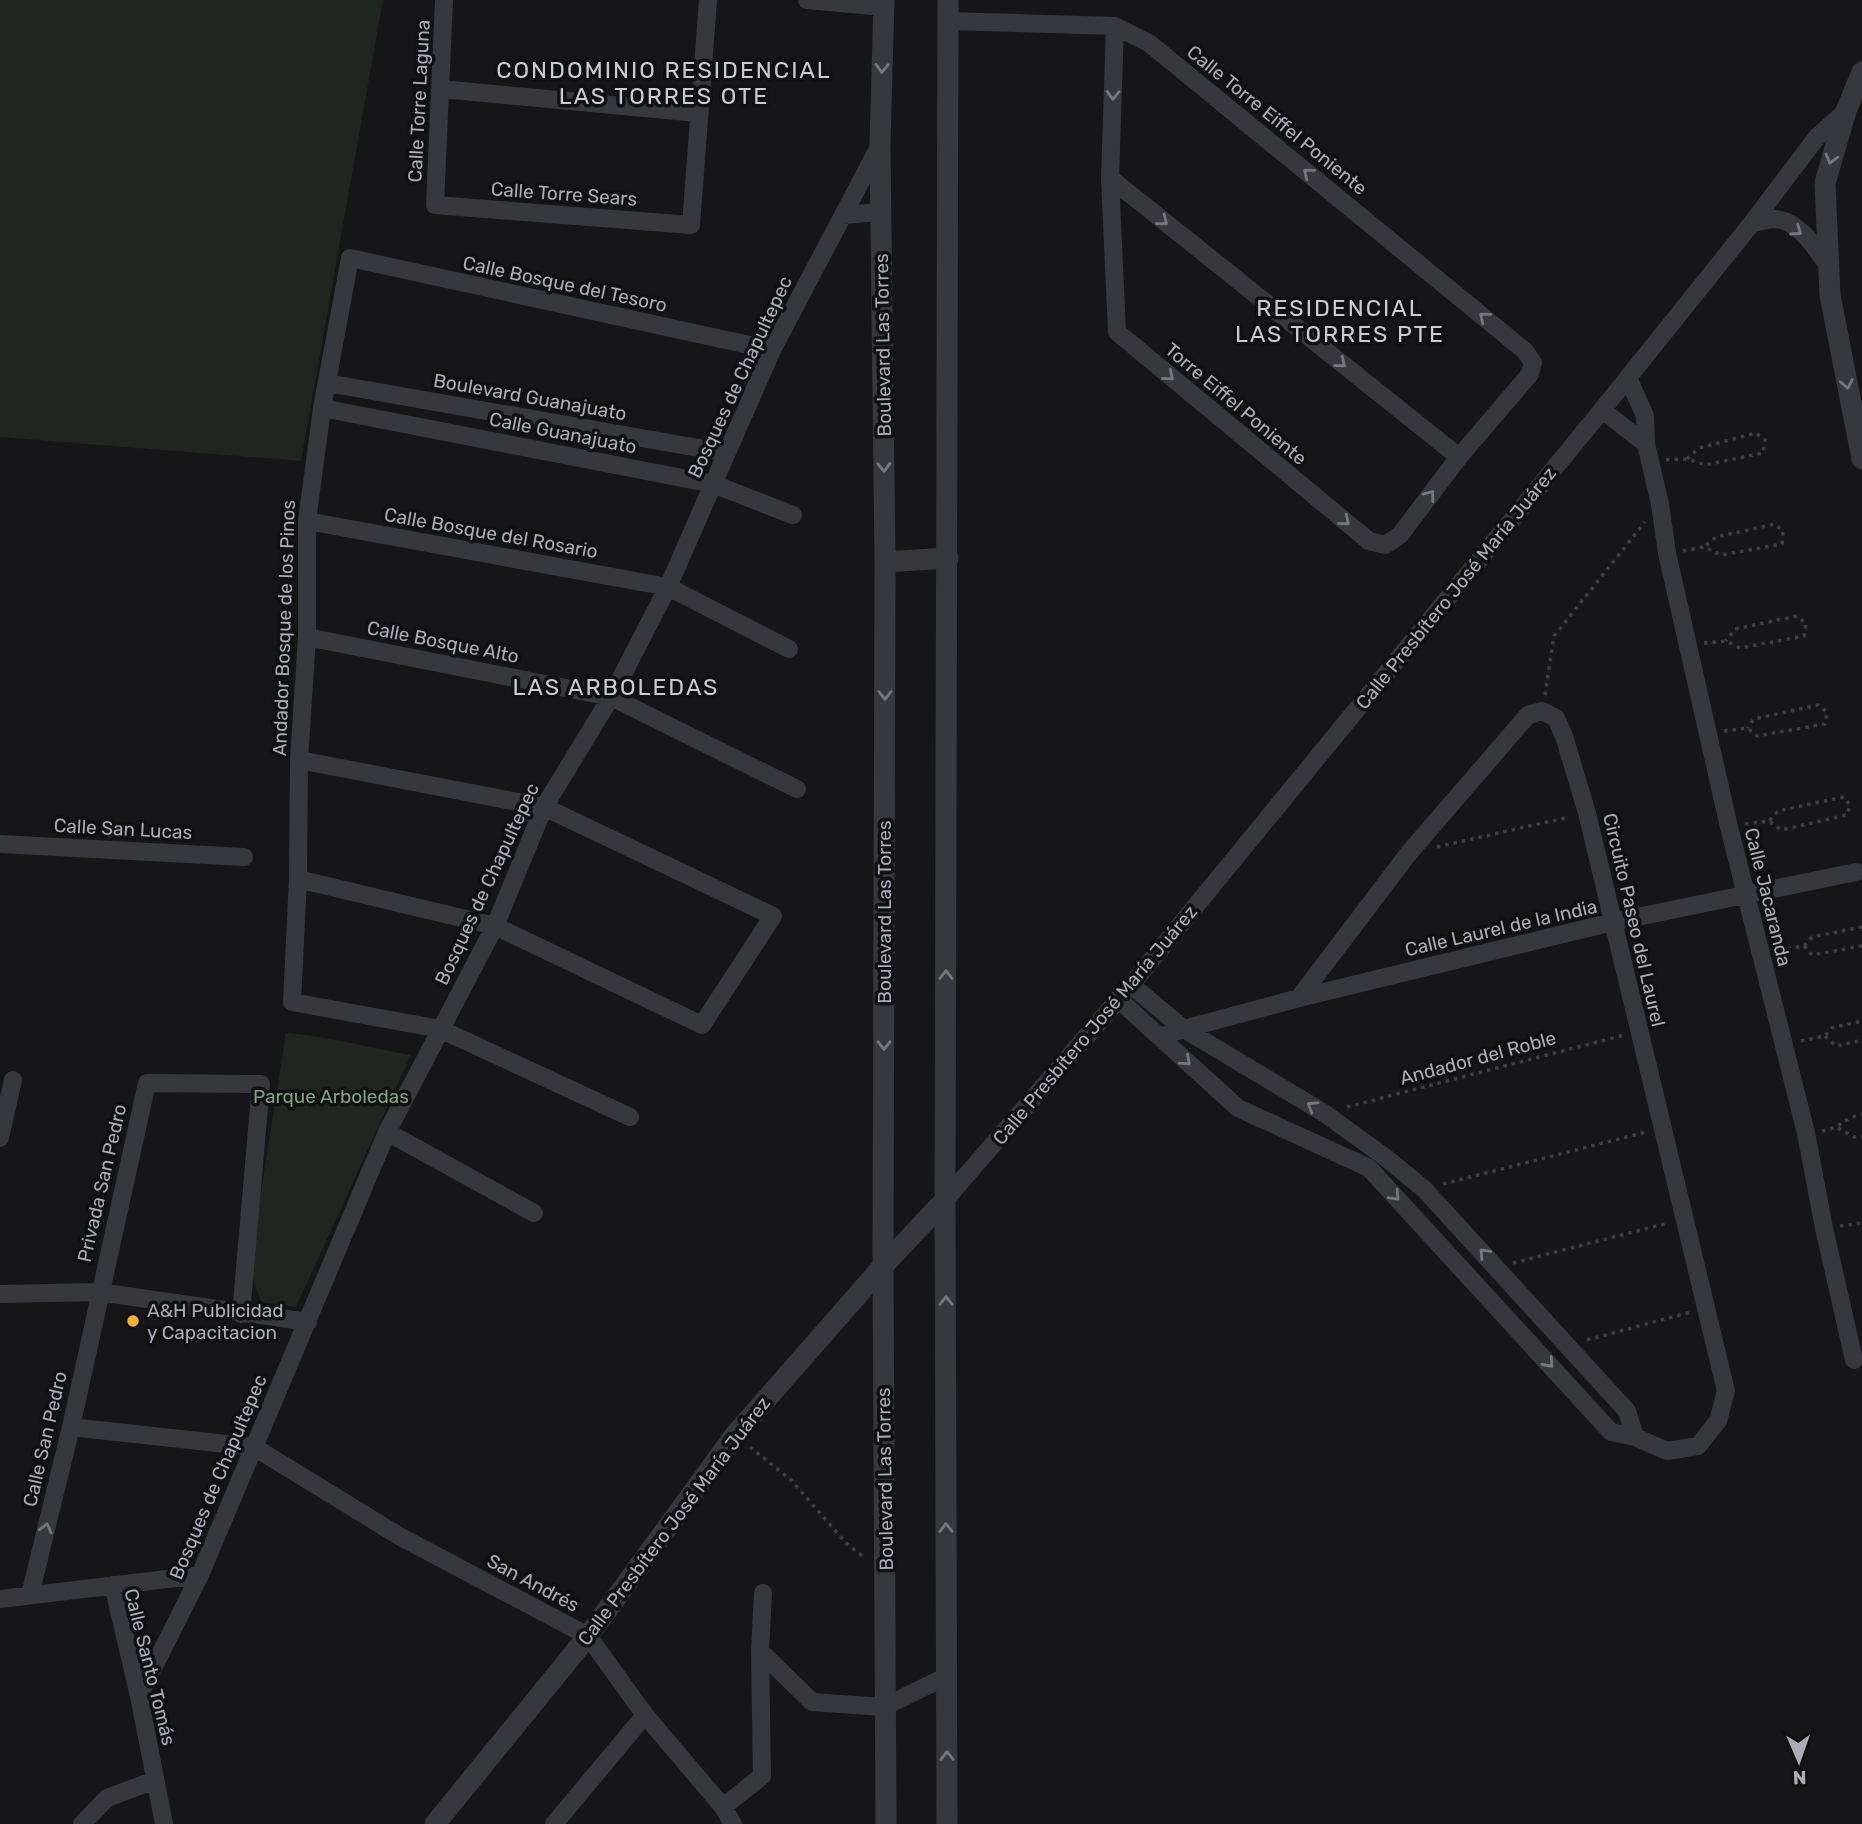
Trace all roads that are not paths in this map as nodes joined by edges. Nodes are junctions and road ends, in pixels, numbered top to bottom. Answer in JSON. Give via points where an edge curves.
{"nodes":[{"id":1,"x":444,"y":0,"type":"edge"},
{"id":2,"x":708,"y":0,"type":"edge"},
{"id":3,"x":807,"y":0,"type":"edge"},
{"id":4,"x":884,"y":3,"type":"edge"},
{"id":5,"x":948,"y":10,"type":"edge"},
{"id":6,"x":1115,"y":26,"type":"junction"},
{"id":7,"x":1862,"y":72,"type":"edge"},
{"id":8,"x":441,"y":89,"type":"junction"},
{"id":9,"x":1846,"y":111,"type":"junction"},
{"id":10,"x":698,"y":113,"type":"junction"},
{"id":11,"x":880,"y":145,"type":"junction"},
{"id":12,"x":1110,"y":178,"type":"junction"},
{"id":13,"x":435,"y":205,"type":"joint"},
{"id":14,"x":881,"y":212,"type":"junction"},
{"id":15,"x":843,"y":215,"type":"junction"},
{"id":16,"x":1752,"y":223,"type":"junction"},
{"id":17,"x":350,"y":258,"type":"joint"},
{"id":18,"x":1829,"y":267,"type":"junction"},
{"id":19,"x":772,"y":350,"type":"junction"},
{"id":20,"x":1533,"y":363,"type":"joint"},
{"id":21,"x":1628,"y":378,"type":"junction"},
{"id":22,"x":327,"y":383,"type":"junction"},
{"id":23,"x":322,"y":408,"type":"junction"},
{"id":24,"x":1602,"y":411,"type":"junction"},
{"id":25,"x":1648,"y":452,"type":"junction"},
{"id":26,"x":726,"y":453,"type":"junction"},
{"id":27,"x":1459,"y":457,"type":"junction"},
{"id":28,"x":1862,"y":459,"type":"edge"},
{"id":29,"x":713,"y":484,"type":"junction"},
{"id":30,"x":793,"y":515,"type":"dead end"},
{"id":31,"x":307,"y":521,"type":"junction"},
{"id":32,"x":948,"y":558,"type":"junction"},
{"id":33,"x":885,"y":562,"type":"junction"},
{"id":34,"x":668,"y":587,"type":"junction"},
{"id":35,"x":307,"y":637,"type":"junction"},
{"id":36,"x":789,"y":649,"type":"dead end"},
{"id":37,"x":611,"y":697,"type":"junction"},
{"id":38,"x":299,"y":760,"type":"junction"},
{"id":39,"x":797,"y":789,"type":"dead end"},
{"id":40,"x":544,"y":807,"type":"junction"},
{"id":41,"x":0,"y":844,"type":"edge"},
{"id":42,"x":244,"y":857,"type":"dead end"},
{"id":43,"x":1856,"y":872,"type":"dead end"},
{"id":44,"x":298,"y":879,"type":"junction"},
{"id":45,"x":1745,"y":896,"type":"junction"},
{"id":46,"x":1613,"y":922,"type":"junction"},
{"id":47,"x":495,"y":926,"type":"junction"},
{"id":48,"x":1131,"y":985,"type":"junction"},
{"id":49,"x":1299,"y":998,"type":"junction"},
{"id":50,"x":1118,"y":999,"type":"junction"},
{"id":51,"x":440,"y":1029,"type":"junction"},
{"id":52,"x":1184,"y":1029,"type":"junction"},
{"id":53,"x":1160,"y":1037,"type":"junction"},
{"id":54,"x":13,"y":1080,"type":"dead end"},
{"id":55,"x":630,"y":1117,"type":"dead end"},
{"id":56,"x":387,"y":1132,"type":"junction"},
{"id":57,"x":0,"y":1138,"type":"edge"},
{"id":58,"x":1385,"y":1157,"type":"junction"},
{"id":59,"x":1369,"y":1168,"type":"junction"},
{"id":60,"x":945,"y":1200,"type":"junction"},
{"id":61,"x":534,"y":1213,"type":"dead end"},
{"id":62,"x":883,"y":1266,"type":"junction"},
{"id":63,"x":1517,"y":1291,"type":"junction"},
{"id":64,"x":99,"y":1292,"type":"junction"},
{"id":65,"x":0,"y":1294,"type":"edge"},
{"id":66,"x":1499,"y":1308,"type":"junction"},
{"id":67,"x":241,"y":1314,"type":"junction"},
{"id":68,"x":308,"y":1322,"type":"junction"},
{"id":69,"x":1854,"y":1360,"type":"dead end"},
{"id":70,"x":71,"y":1427,"type":"junction"},
{"id":71,"x":1635,"y":1437,"type":"junction"},
{"id":72,"x":254,"y":1447,"type":"junction"},
{"id":73,"x":200,"y":1576,"type":"junction"},
{"id":74,"x":113,"y":1585,"type":"junction"},
{"id":75,"x":763,"y":1593,"type":"dead end"},
{"id":76,"x":30,"y":1595,"type":"junction"},
{"id":77,"x":0,"y":1599,"type":"edge"},
{"id":78,"x":587,"y":1636,"type":"junction"},
{"id":79,"x":760,"y":1651,"type":"junction"},
{"id":80,"x":939,"y":1680,"type":"junction"},
{"id":81,"x":139,"y":1696,"type":"junction"},
{"id":82,"x":884,"y":1707,"type":"junction"},
{"id":83,"x":645,"y":1715,"type":"junction"},
{"id":84,"x":155,"y":1780,"type":"junction"},
{"id":85,"x":723,"y":1807,"type":"junction"},
{"id":86,"x":82,"y":1824,"type":"edge"},
{"id":87,"x":164,"y":1824,"type":"edge"},
{"id":88,"x":435,"y":1824,"type":"edge"},
{"id":89,"x":554,"y":1824,"type":"edge"},
{"id":90,"x":733,"y":1824,"type":"edge"},
{"id":91,"x":886,"y":1824,"type":"edge"},
{"id":92,"x":947,"y":1824,"type":"edge"}],
"edges":[{"from":1,"to":8,"type":"street","name":"Calle Torre Laguna"},
{"from":2,"to":10,"type":"street"},
{"from":3,"to":4,"type":"street"},
{"from":4,"to":11,"type":"street","name":"Boulevard Las Torres","one_way":true},
{"from":5,"to":6,"type":"street","name":"Calle Torre Eiffel Poniente"},
{"from":5,"to":32,"type":"street"},
{"from":6,"to":12,"type":"street","name":"Torre Eiffel Poniente","one_way":true},
{"from":20,"to":6,"type":"street","name":"Calle Torre Eiffel Poniente","one_way":true,"via":[[1525,351],[1149,43]]},
{"from":7,"to":9,"type":"street"},
{"from":8,"to":10,"type":"street"},
{"from":8,"to":13,"type":"street","name":"Calle Torre Laguna"},
{"from":9,"to":16,"type":"street","name":"Calle Presbítero José María Juárez","via":[[1817,137]]},
{"from":9,"to":18,"type":"street","one_way":true,"via":[[1825,183]]},
{"from":10,"to":13,"type":"street","name":"Calle Torre Sears","via":[[691,225]]},
{"from":11,"to":14,"type":"street","name":"Boulevard Las Torres"},
{"from":11,"to":15,"type":"street","name":"Bosques de Chapultepec"},
{"from":12,"to":27,"type":"street","one_way":true},
{"from":12,"to":27,"type":"street","name":"Torre Eiffel Poniente","one_way":true,"via":[[1117,332],[1369,541],[1385,545],[1400,535]]},
{"from":14,"to":15,"type":"street"},
{"from":14,"to":33,"type":"street","name":"Boulevard Las Torres","one_way":true},
{"from":15,"to":19,"type":"street","name":"Bosques de Chapultepec"},
{"from":16,"to":18,"type":"street","one_way":true,"via":[[1776,219],[1794,226]]},
{"from":16,"to":21,"type":"street","name":"Calle Presbítero José María Juárez"},
{"from":17,"to":19,"type":"street","name":"Calle Bosque del Tesoro"},
{"from":17,"to":22,"type":"street","name":"Andador Bosque de los Pinos"},
{"from":18,"to":28,"type":"street","one_way":true,"via":[[1830,295]]},
{"from":19,"to":26,"type":"street","name":"Bosques de Chapultepec"},
{"from":20,"to":27,"type":"street","name":"Torre Eiffel Poniente","via":[[1530,374]]},
{"from":21,"to":24,"type":"street","name":"Calle Presbítero José María Juárez"},
{"from":21,"to":25,"type":"street","name":"Calle Jacaranda","via":[[1645,416]]},
{"from":22,"to":23,"type":"street","name":"Andador Bosque de los Pinos"},
{"from":22,"to":26,"type":"street","name":"Boulevard Guanajuato"},
{"from":23,"to":29,"type":"street","name":"Calle Guanajuato"},
{"from":23,"to":31,"type":"street","name":"Andador Bosque de los Pinos"},
{"from":24,"to":25,"type":"street"},
{"from":24,"to":48,"type":"street","name":"Calle Presbítero José María Juárez"},
{"from":25,"to":45,"type":"street","name":"Calle Jacaranda"},
{"from":26,"to":29,"type":"street","name":"Bosques de Chapultepec"},
{"from":29,"to":30,"type":"street","name":"Calle Guanajuato"},
{"from":29,"to":34,"type":"street","name":"Bosques de Chapultepec"},
{"from":31,"to":34,"type":"street","name":"Calle Bosque del Rosario"},
{"from":31,"to":35,"type":"street","name":"Andador Bosque de los Pinos"},
{"from":32,"to":33,"type":"street"},
{"from":60,"to":32,"type":"street","one_way":true},
{"from":33,"to":62,"type":"street","name":"Boulevard Las Torres","one_way":true},
{"from":34,"to":36,"type":"street","name":"Calle Bosque del Rosario"},
{"from":34,"to":37,"type":"street","name":"Bosques de Chapultepec"},
{"from":35,"to":37,"type":"street","name":"Calle Bosque Alto"},
{"from":35,"to":38,"type":"street","name":"Andador Bosque de los Pinos"},
{"from":37,"to":39,"type":"street","name":"Calle Bosque Alto"},
{"from":37,"to":40,"type":"street","name":"Bosques de Chapultepec"},
{"from":38,"to":40,"type":"street"},
{"from":38,"to":44,"type":"street","name":"Andador Bosque de los Pinos"},
{"from":40,"to":47,"type":"street","name":"Bosques de Chapultepec"},
{"from":40,"to":47,"type":"street","via":[[773,916],[702,1025]]},
{"from":41,"to":42,"type":"street","name":"Calle San Lucas"},
{"from":43,"to":45,"type":"street","name":"Calle Laurel de la India"},
{"from":44,"to":47,"type":"street"},
{"from":44,"to":51,"type":"street","name":"Andador Bosque de los Pinos","via":[[292,1002]]},
{"from":45,"to":46,"type":"street","name":"Calle Laurel de la India"},
{"from":45,"to":69,"type":"street","name":"Calle Jacaranda","via":[[1785,1044]]},
{"from":46,"to":49,"type":"street","name":"Calle Laurel de la India"},
{"from":46,"to":49,"type":"street","name":"Circuito Paseo del Laurel","via":[[1564,736],[1556,718],[1542,711],[1528,715],[1408,854]]},
{"from":46,"to":71,"type":"street","name":"Circuito Paseo del Laurel","via":[[1726,1391],[1718,1421],[1698,1446],[1667,1451]]},
{"from":47,"to":51,"type":"street","name":"Bosques de Chapultepec"},
{"from":48,"to":50,"type":"street","name":"Calle Presbítero José María Juárez"},
{"from":48,"to":52,"type":"street"},
{"from":49,"to":52,"type":"street","name":"Calle Laurel de la India"},
{"from":50,"to":53,"type":"street","name":"Circuito Paseo del Laurel"},
{"from":50,"to":60,"type":"street","name":"Calle Presbítero José María Juárez"},
{"from":51,"to":55,"type":"street"},
{"from":51,"to":56,"type":"street","name":"Bosques de Chapultepec"},
{"from":52,"to":53,"type":"street","name":"Calle Laurel de la India"},
{"from":58,"to":52,"type":"street","one_way":true,"via":[[1324,1113]]},
{"from":53,"to":59,"type":"street","name":"Circuito Paseo del Laurel","one_way":true,"via":[[1238,1108]]},
{"from":54,"to":57,"type":"street"},
{"from":56,"to":61,"type":"street"},
{"from":56,"to":68,"type":"street","name":"Bosques de Chapultepec"},
{"from":58,"to":59,"type":"street"},
{"from":63,"to":58,"type":"street","one_way":true,"via":[[1424,1189]]},
{"from":59,"to":66,"type":"street","name":"Circuito Paseo del Laurel","one_way":true},
{"from":60,"to":62,"type":"street","name":"Calle Presbítero José María Juárez"},
{"from":80,"to":60,"type":"street","one_way":true},
{"from":62,"to":78,"type":"street","name":"Calle Presbítero José María Juárez","via":[[735,1435]]},
{"from":62,"to":82,"type":"street","name":"Boulevard Las Torres"},
{"from":63,"to":66,"type":"street"},
{"from":63,"to":71,"type":"street","via":[[1627,1411]]},
{"from":64,"to":65,"type":"street"},
{"from":64,"to":67,"type":"street"},
{"from":64,"to":67,"type":"street","name":"Privada San Pedro","via":[[147,1083],[261,1084]]},
{"from":64,"to":70,"type":"street","name":"Calle San Pedro"},
{"from":66,"to":71,"type":"street","name":"Circuito Paseo del Laurel","one_way":true,"via":[[1611,1432]]},
{"from":67,"to":68,"type":"street"},
{"from":68,"to":72,"type":"street","name":"Bosques de Chapultepec"},
{"from":70,"to":72,"type":"street"},
{"from":76,"to":70,"type":"street","name":"Calle San Pedro","one_way":true},
{"from":72,"to":73,"type":"street","name":"Bosques de Chapultepec"},
{"from":72,"to":78,"type":"street","name":"San Andrés","via":[[399,1536]]},
{"from":73,"to":74,"type":"street"},
{"from":73,"to":81,"type":"street","name":"Bosques de Chapultepec"},
{"from":74,"to":76,"type":"street","name":"Calle Santo Tomás"},
{"from":74,"to":81,"type":"street","name":"Calle Santo Tomás"},
{"from":75,"to":79,"type":"street"},
{"from":76,"to":77,"type":"street","name":"Calle Santo Tomás"},
{"from":78,"to":83,"type":"street","name":"San Andrés"},
{"from":78,"to":88,"type":"street","name":"Calle Presbítero José María Juárez"},
{"from":79,"to":82,"type":"street","via":[[812,1702]]},
{"from":79,"to":85,"type":"street","via":[[761,1776]]},
{"from":80,"to":82,"type":"street"},
{"from":92,"to":80,"type":"street","one_way":true},
{"from":81,"to":84,"type":"street","name":"Calle Santo Tomás"},
{"from":82,"to":91,"type":"street","name":"Boulevard Las Torres"},
{"from":83,"to":85,"type":"street","name":"San Andrés"},
{"from":83,"to":89,"type":"street"},
{"from":84,"to":86,"type":"street","via":[[107,1798]]},
{"from":84,"to":87,"type":"street","name":"Calle Santo Tomás"},
{"from":85,"to":90,"type":"street","name":"San Andrés"}]}
